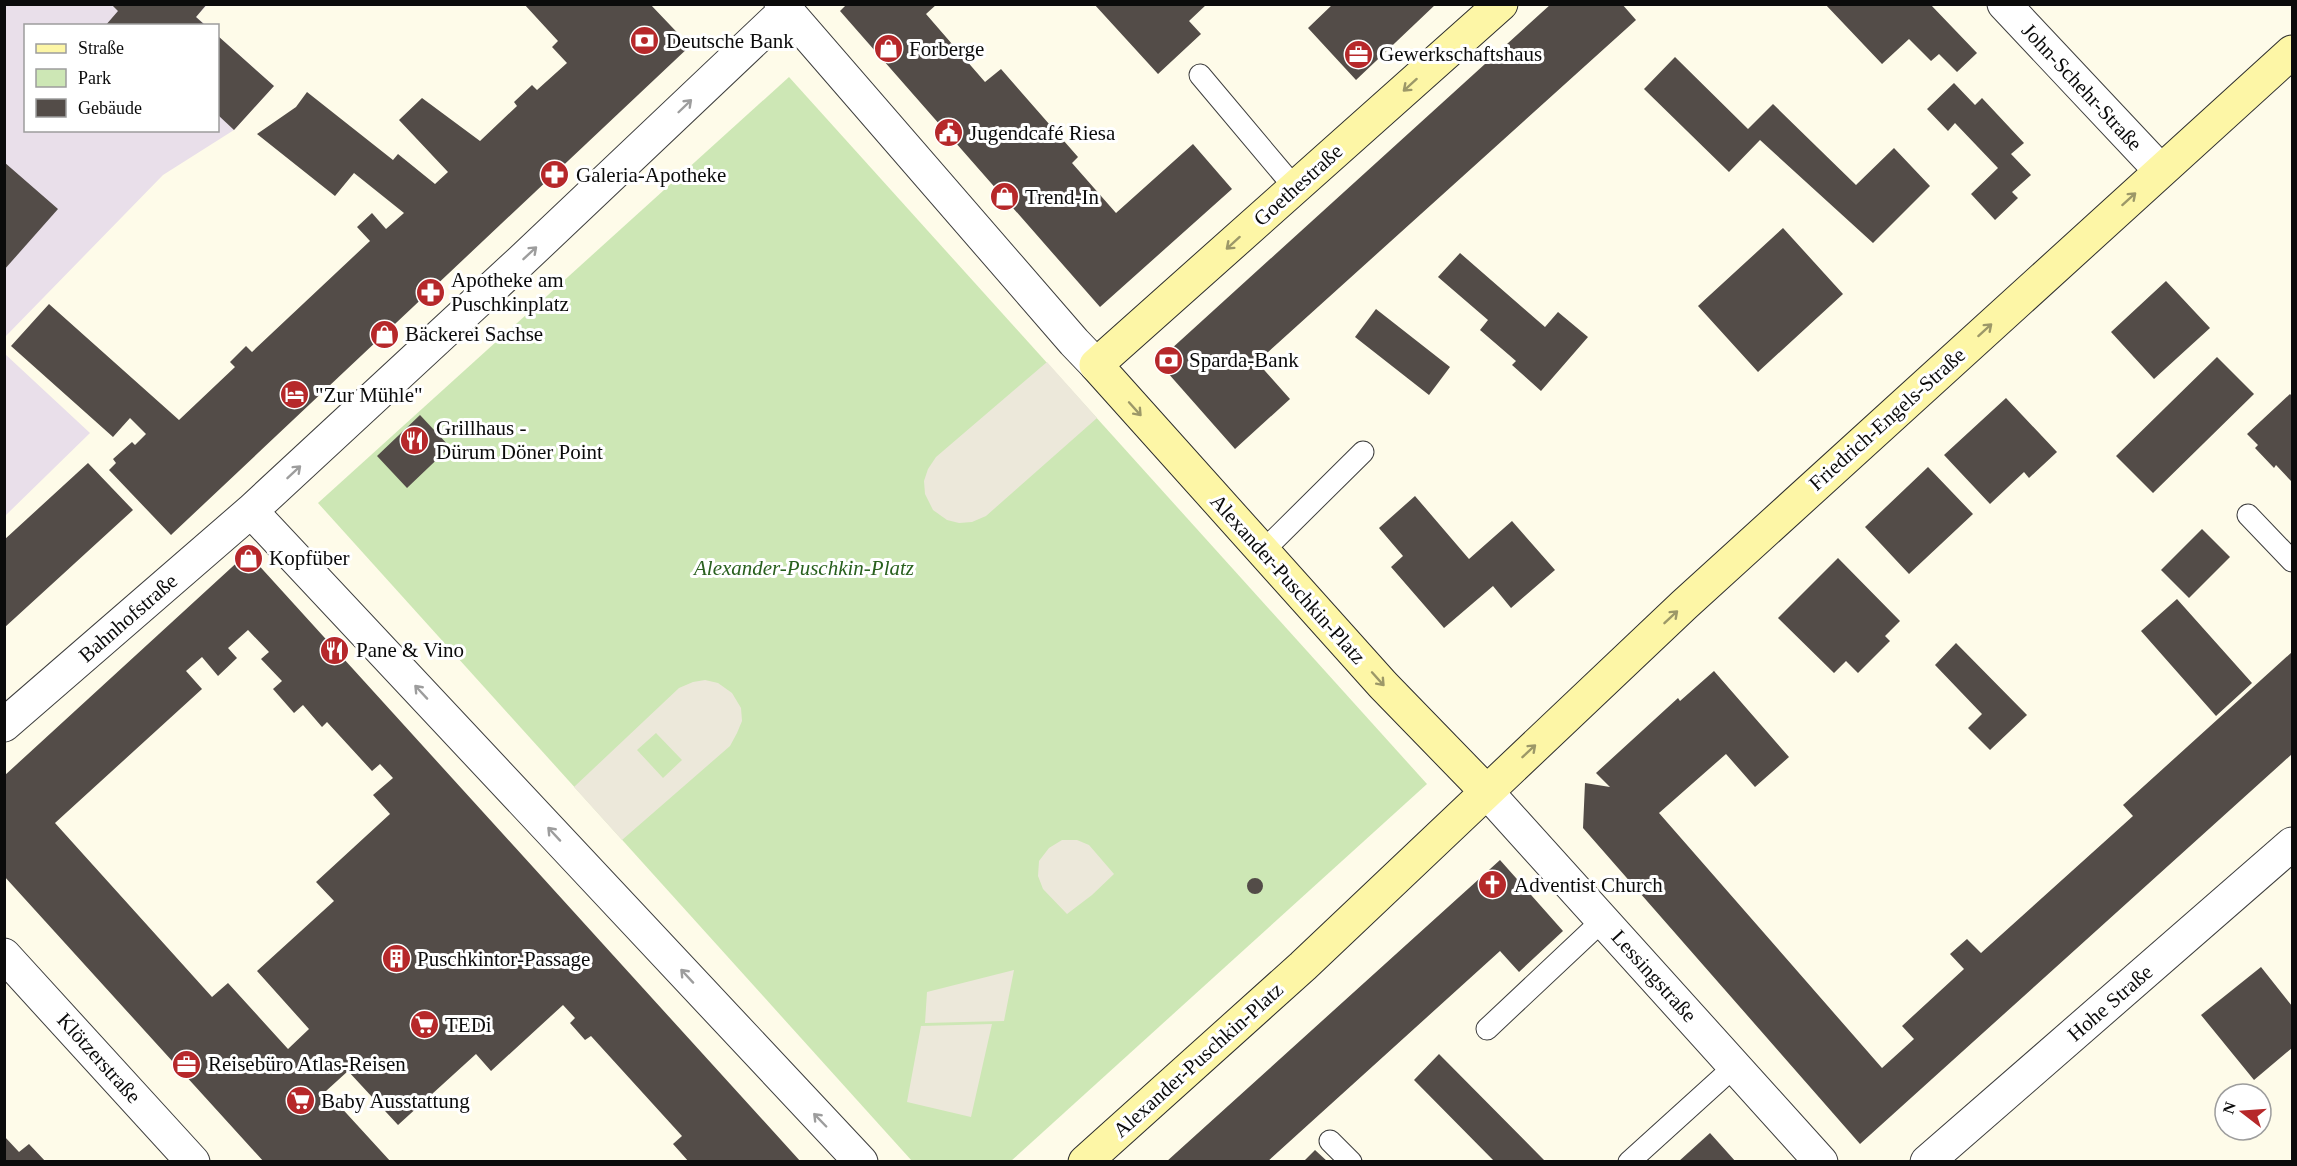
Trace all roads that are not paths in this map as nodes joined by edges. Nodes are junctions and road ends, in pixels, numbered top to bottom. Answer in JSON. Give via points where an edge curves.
{"nodes":[{"id":1,"x":1501,"y":4,"type":"edge"},
{"id":2,"x":2004,"y":4,"type":"edge"},
{"id":3,"x":784,"y":7,"type":"edge"},
{"id":4,"x":2292,"y":52,"type":"edge"},
{"id":5,"x":1200,"y":75,"type":"dead end"},
{"id":6,"x":2160,"y":170,"type":"junction"},
{"id":7,"x":1295,"y":188,"type":"junction"},
{"id":8,"x":1096,"y":365,"type":"junction"},
{"id":9,"x":1363,"y":452,"type":"dead end"},
{"id":10,"x":251,"y":511,"type":"junction"},
{"id":11,"x":2248,"y":515,"type":"dead end"},
{"id":12,"x":1263,"y":551,"type":"junction"},
{"id":13,"x":2292,"y":561,"type":"edge"},
{"id":14,"x":4,"y":725,"type":"edge"},
{"id":15,"x":1486,"y":791,"type":"junction"},
{"id":16,"x":2292,"y":844,"type":"edge"},
{"id":17,"x":1603,"y":920,"type":"junction"},
{"id":18,"x":4,"y":955,"type":"edge"},
{"id":19,"x":1487,"y":1029,"type":"dead end"},
{"id":20,"x":1735,"y":1066,"type":"junction"},
{"id":21,"x":1330,"y":1141,"type":"dead end"},
{"id":22,"x":193,"y":1161,"type":"edge"},
{"id":23,"x":861,"y":1161,"type":"edge"},
{"id":24,"x":1085,"y":1161,"type":"edge"},
{"id":25,"x":1351,"y":1161,"type":"edge"},
{"id":26,"x":1629,"y":1161,"type":"edge"},
{"id":27,"x":1821,"y":1161,"type":"edge"},
{"id":28,"x":1927,"y":1161,"type":"edge"}],
"edges":[{"from":1,"to":7,"type":"main road","name":"Goethestraße","one_way":true},
{"from":2,"to":6,"type":"street","name":"John-Schehr-Straße"},
{"from":3,"to":8,"type":"street","name":"Alexander-Puschkin-Platz"},
{"from":10,"to":3,"type":"street","name":"Alexander-Puschkin-Platz","one_way":true,"via":[[513,269]]},
{"from":4,"to":6,"type":"main road","name":"Friedrich-Engels-Straße"},
{"from":5,"to":7,"type":"lane"},
{"from":15,"to":6,"type":"main road","name":"Friedrich-Engels-Straße","one_way":true},
{"from":7,"to":8,"type":"main road","name":"Goethestraße","one_way":true},
{"from":8,"to":12,"type":"main road","name":"Alexander-Puschkin-Platz","one_way":true},
{"from":9,"to":12,"type":"lane"},
{"from":10,"to":14,"type":"street","name":"Bahnhofstraße"},
{"from":23,"to":10,"type":"street","one_way":true},
{"from":11,"to":13,"type":"lane"},
{"from":12,"to":15,"type":"main road","name":"Alexander-Puschkin-Platz","one_way":true,"via":[[1383,685]]},
{"from":15,"to":17,"type":"street","name":"Lessingstraße"},
{"from":15,"to":24,"type":"main road","name":"Alexander-Puschkin-Platz","via":[[1294,974]]},
{"from":16,"to":28,"type":"street","name":"Hohe Straße"},
{"from":17,"to":19,"type":"lane"},
{"from":17,"to":20,"type":"street","name":"Lessingstraße"},
{"from":18,"to":22,"type":"street","name":"Klötzerstraße"},
{"from":20,"to":26,"type":"lane"},
{"from":20,"to":27,"type":"street","name":"Lessingstraße"},
{"from":21,"to":25,"type":"lane"}]}
